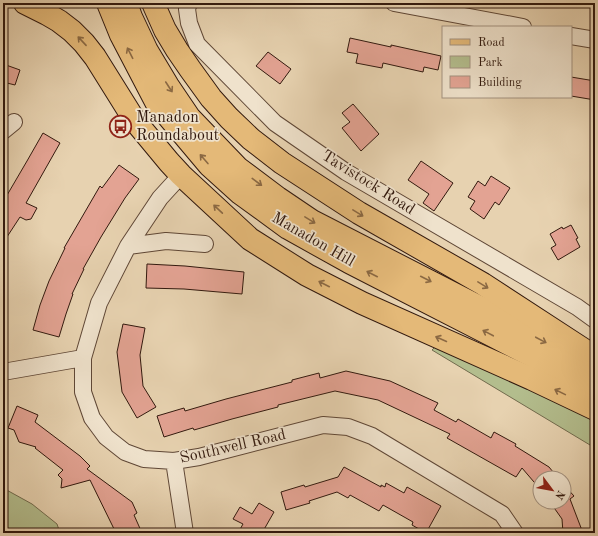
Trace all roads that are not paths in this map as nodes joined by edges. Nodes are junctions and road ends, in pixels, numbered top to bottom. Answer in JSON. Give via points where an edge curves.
{"nodes":[{"id":1,"x":25,"y":3,"type":"edge"},
{"id":2,"x":108,"y":3,"type":"edge"},
{"id":3,"x":126,"y":3,"type":"edge"},
{"id":4,"x":153,"y":3,"type":"edge"},
{"id":5,"x":190,"y":3,"type":"edge"},
{"id":6,"x":394,"y":3,"type":"edge"},
{"id":7,"x":518,"y":26,"type":"edge"},
{"id":8,"x":572,"y":36,"type":"edge"},
{"id":9,"x":595,"y":40,"type":"edge"},
{"id":10,"x":181,"y":175,"type":"junction"},
{"id":11,"x":205,"y":244,"type":"dead end"},
{"id":12,"x":128,"y":246,"type":"junction"},
{"id":13,"x":595,"y":320,"type":"edge"},
{"id":14,"x":595,"y":357,"type":"edge"},
{"id":15,"x":83,"y":358,"type":"junction"},
{"id":16,"x":595,"y":369,"type":"edge"},
{"id":17,"x":3,"y":372,"type":"edge"},
{"id":18,"x":595,"y":394,"type":"edge"},
{"id":19,"x":595,"y":409,"type":"edge"},
{"id":20,"x":174,"y":461,"type":"junction"},
{"id":21,"x":185,"y":533,"type":"edge"},
{"id":22,"x":515,"y":533,"type":"edge"}],
"edges":[{"from":10,"to":1,"type":"main road","one_way":true,"via":[[136,121],[84,43],[59,21]]},
{"from":18,"to":2,"type":"main road","name":"Manadon Hill","one_way":true,"via":[[538,359],[288,228],[240,193],[209,165],[156,102],[121,35]]},
{"from":3,"to":16,"type":"main road","name":"Manadon Hill","one_way":true,"via":[[147,51],[189,117],[238,168],[312,221]]},
{"from":4,"to":14,"type":"main road","one_way":true,"via":[[165,30],[207,93],[257,144],[359,214],[483,284]]},
{"from":5,"to":13,"type":"street","name":"Tavistock Road","via":[[187,9],[189,23],[196,44],[275,123],[346,172]]},
{"from":6,"to":7,"type":"street"},
{"from":8,"to":9,"type":"street"},
{"from":10,"to":12,"type":"street","name":"Southwell Road","via":[[160,198]]},
{"from":19,"to":10,"type":"main road","one_way":true,"via":[[532,378],[420,330],[307,275],[250,239]]},
{"from":11,"to":12,"type":"street","via":[[166,242]]},
{"from":12,"to":15,"type":"street","name":"Southwell Road","via":[[99,303]]},
{"from":15,"to":17,"type":"street"},
{"from":15,"to":20,"type":"street","name":"Southwell Road","via":[[83,392],[92,418],[106,437],[125,452],[144,459]]},
{"from":20,"to":21,"type":"street"},
{"from":20,"to":22,"type":"street","name":"Southwell Road","via":[[323,425],[348,427],[372,436],[502,514]]}]}
